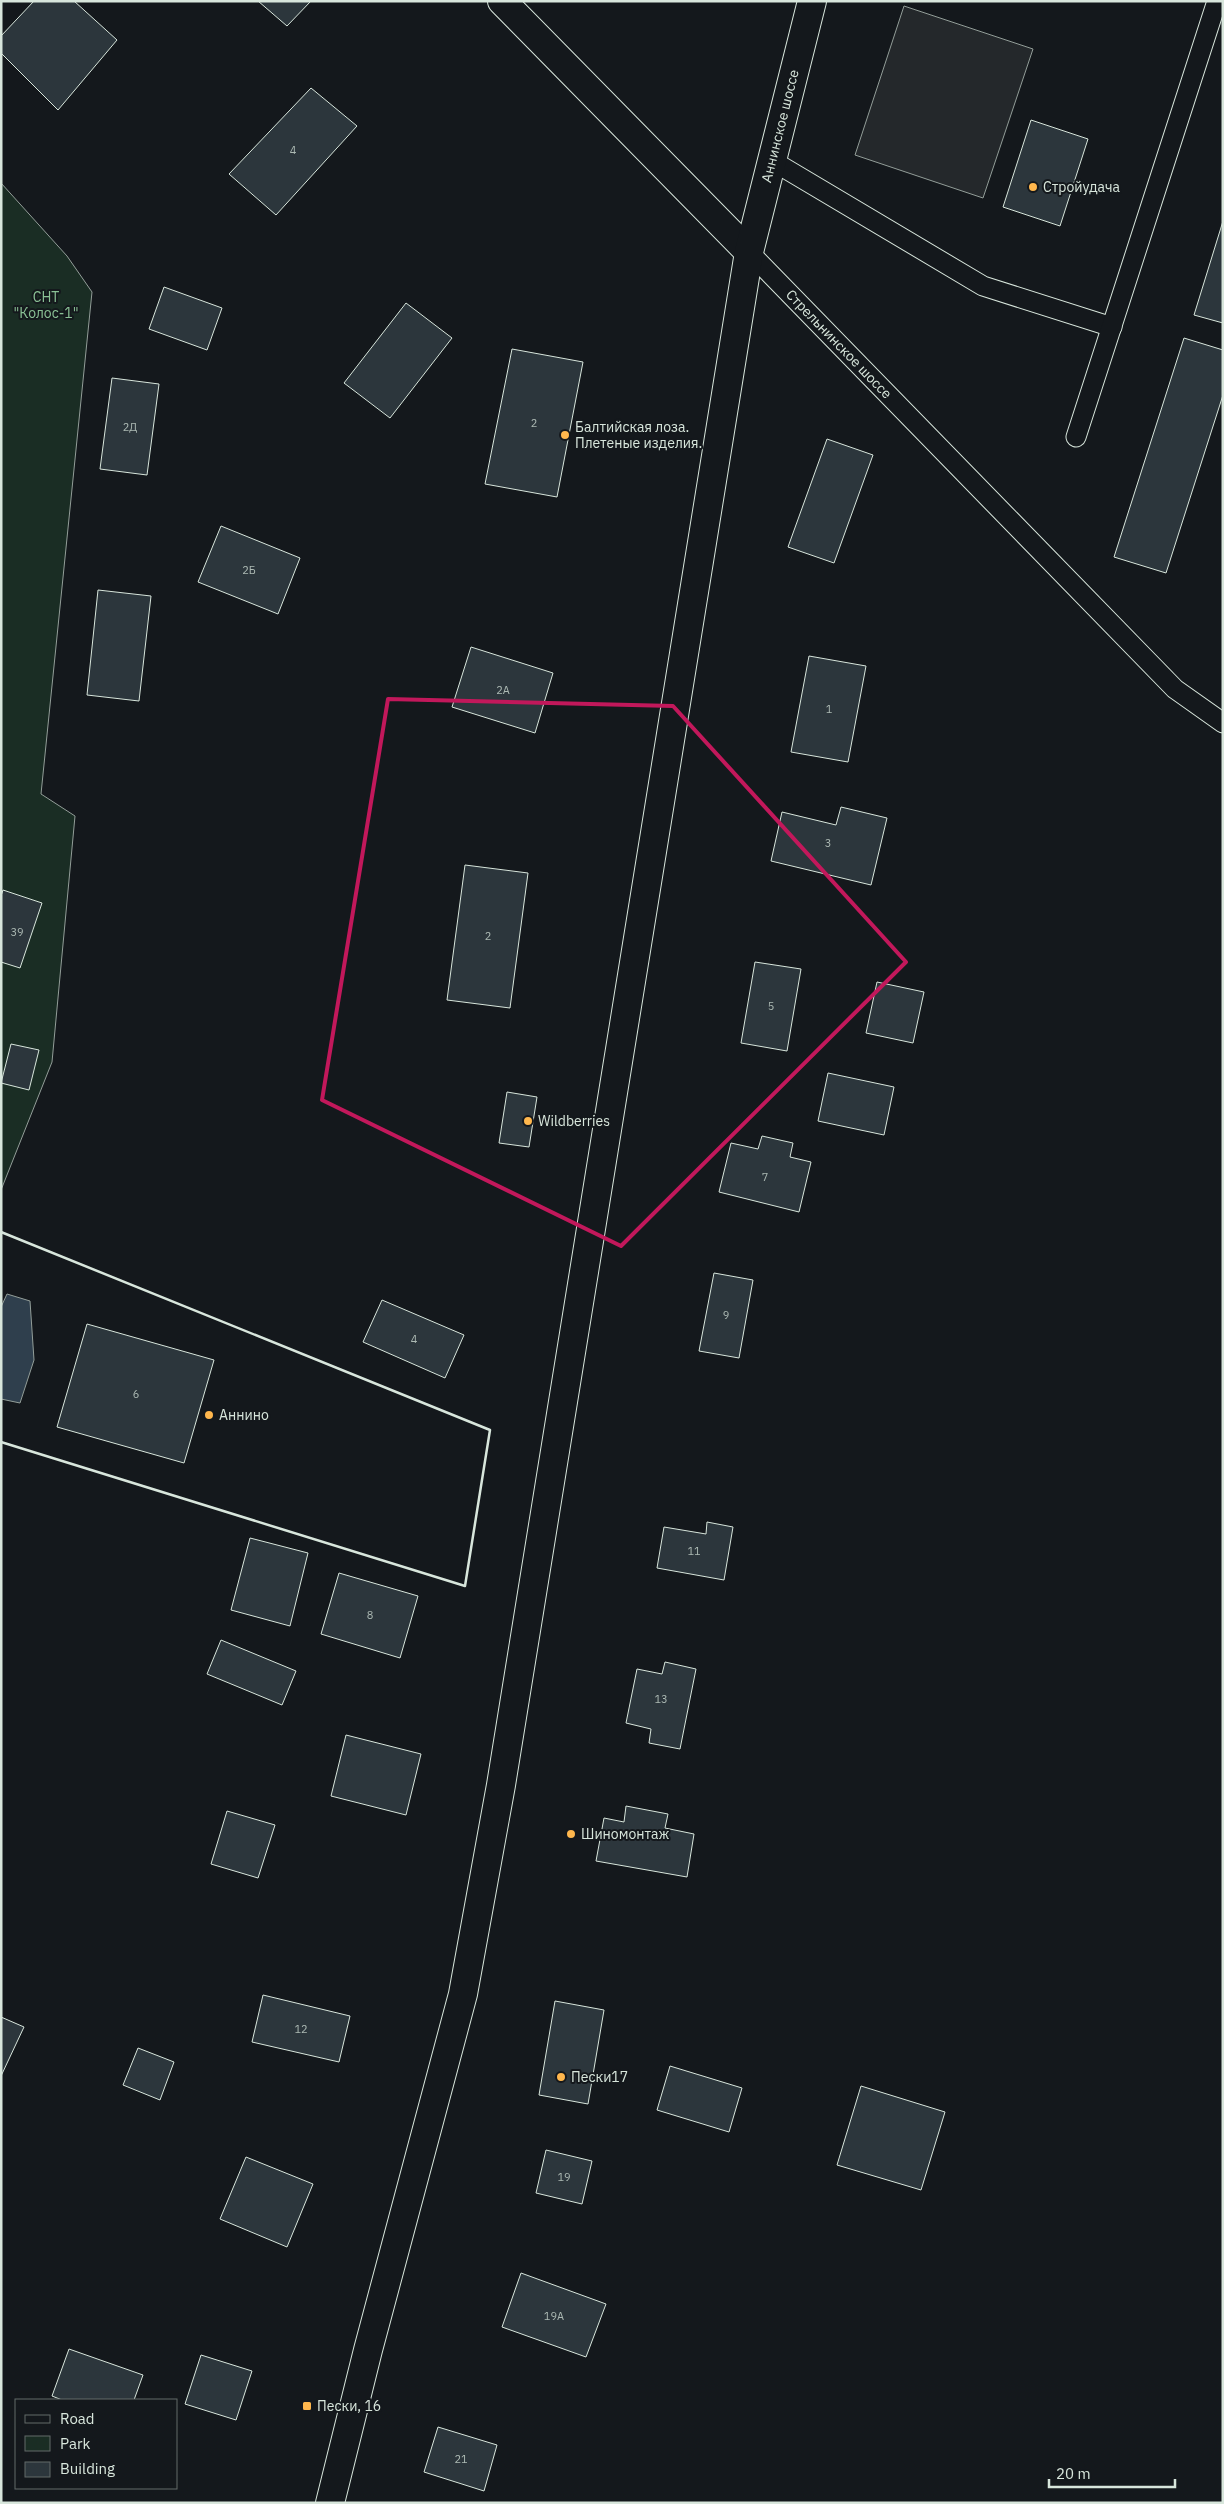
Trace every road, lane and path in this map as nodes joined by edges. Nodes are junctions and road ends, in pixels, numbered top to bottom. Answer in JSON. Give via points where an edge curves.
{"nodes":[{"id":1,"x":502,"y":1,"type":"edge"},
{"id":2,"x":812,"y":1,"type":"edge"},
{"id":3,"x":1217,"y":1,"type":"edge"},
{"id":4,"x":771,"y":160,"type":"junction"},
{"id":5,"x":749,"y":252,"type":"junction"},
{"id":6,"x":1112,"y":327,"type":"junction"},
{"id":7,"x":1076,"y":437,"type":"dead end"},
{"id":8,"x":1223,"y":723,"type":"edge"},
{"id":9,"x":330,"y":2503,"type":"edge"}],
"edges":[{"from":1,"to":5,"type":"main road","name":"Стрельнинское шоссе"},
{"from":2,"to":4,"type":"main road","name":"Аннинское шоссе"},
{"from":3,"to":6,"type":"lane"},
{"from":4,"to":5,"type":"main road","name":"Аннинское шоссе"},
{"from":4,"to":6,"type":"lane","via":[[983,286]]},
{"from":5,"to":8,"type":"lane","name":"Стрельнинское шоссе","via":[[1175,689]]},
{"from":5,"to":9,"type":"main road","name":"Аннинское шоссе","via":[[501,1785],[463,1994]]},
{"from":6,"to":7,"type":"lane"}]}
